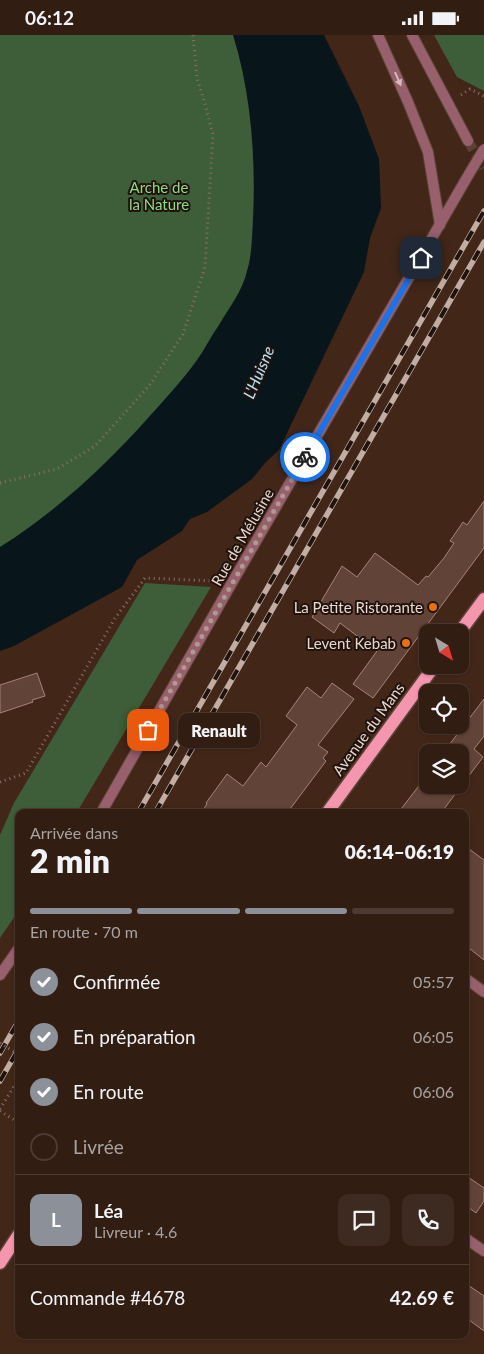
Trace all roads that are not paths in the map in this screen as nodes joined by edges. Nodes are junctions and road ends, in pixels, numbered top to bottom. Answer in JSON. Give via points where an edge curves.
{"nodes":[{"id":1,"x":378,"y":35,"type":"edge"},
{"id":2,"x":412,"y":35,"type":"edge"},
{"id":3,"x":468,"y":141,"type":"tunnel mouth"},
{"id":4,"x":484,"y":149,"type":"edge"},
{"id":5,"x":440,"y":225,"type":"junction"},
{"id":6,"x":484,"y":599,"type":"edge"},
{"id":7,"x":466,"y":624,"type":"edge"},
{"id":8,"x":428,"y":674,"type":"edge"},
{"id":9,"x":103,"y":809,"type":"edge"},
{"id":10,"x":329,"y":809,"type":"edge"},
{"id":11,"x":15,"y":954,"type":"edge"},
{"id":12,"x":0,"y":975,"type":"edge"},
{"id":13,"x":469,"y":980,"type":"edge"},
{"id":14,"x":484,"y":992,"type":"edge"},
{"id":15,"x":15,"y":1240,"type":"edge"},
{"id":16,"x":469,"y":1241,"type":"edge"},
{"id":17,"x":484,"y":1251,"type":"edge"},
{"id":18,"x":0,"y":1263,"type":"edge"}],
"edges":[{"from":1,"to":5,"type":"street","one_way":true,"via":[[428,151]]},
{"from":2,"to":3,"type":"street"},
{"from":4,"to":5,"type":"street","name":"Rue de Mélusine","bridge":true},
{"from":5,"to":9,"type":"street","name":"Rue de Mélusine"},
{"from":6,"to":7,"type":"main road"},
{"from":8,"to":10,"type":"main road","name":"Avenue du Mans"},
{"from":11,"to":12,"type":"street"},
{"from":13,"to":14,"type":"street"},
{"from":15,"to":18,"type":"main road"},
{"from":16,"to":17,"type":"street"}]}
